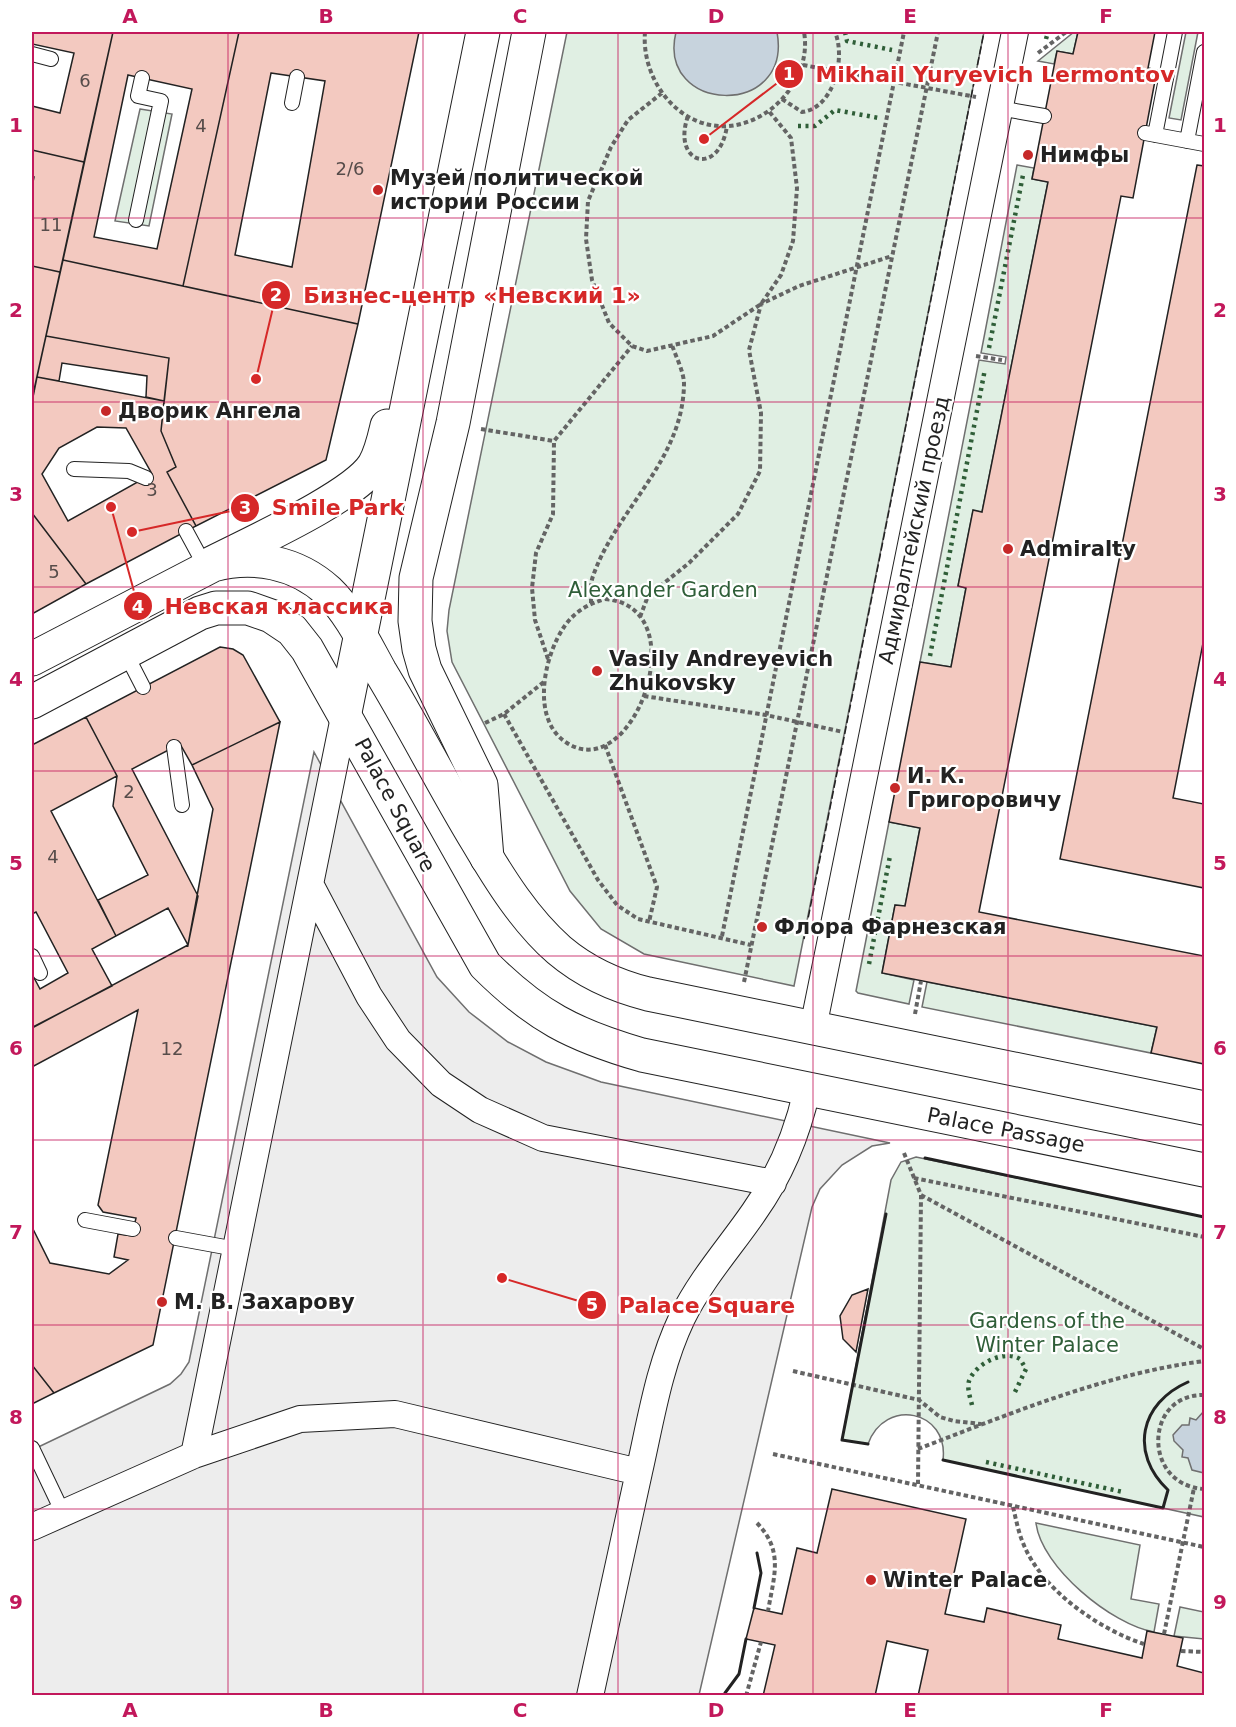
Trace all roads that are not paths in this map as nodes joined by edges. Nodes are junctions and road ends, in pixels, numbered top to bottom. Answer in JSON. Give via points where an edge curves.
{"nodes":[{"id":1,"x":483,"y":32,"type":"edge"},
{"id":2,"x":529,"y":32,"type":"edge"},
{"id":3,"x":1015,"y":32,"type":"edge"},
{"id":4,"x":1175,"y":32,"type":"edge"},
{"id":5,"x":1204,"y":52,"type":"edge"},
{"id":6,"x":32,"y":54,"type":"edge"},
{"id":7,"x":51,"y":59,"type":"dead end"},
{"id":8,"x":297,"y":77,"type":"dead end"},
{"id":9,"x":141,"y":78,"type":"dead end"},
{"id":10,"x":292,"y":103,"type":"dead end"},
{"id":11,"x":999,"y":108,"type":"junction"},
{"id":12,"x":1044,"y":116,"type":"dead end"},
{"id":13,"x":1187,"y":141,"type":"junction"},
{"id":14,"x":1204,"y":144,"type":"edge"},
{"id":15,"x":136,"y":220,"type":"dead end"},
{"id":16,"x":410,"y":394,"type":"junction"},
{"id":17,"x":74,"y":469,"type":"dead end"},
{"id":18,"x":146,"y":478,"type":"dead end"},
{"id":19,"x":186,"y":531,"type":"dead end"},
{"id":20,"x":199,"y":570,"type":"junction"},
{"id":21,"x":360,"y":637,"type":"junction"},
{"id":22,"x":125,"y":652,"type":"junction"},
{"id":23,"x":32,"y":659,"type":"edge"},
{"id":24,"x":143,"y":687,"type":"dead end"},
{"id":25,"x":32,"y":702,"type":"edge"},
{"id":26,"x":345,"y":712,"type":"junction"},
{"id":27,"x":174,"y":747,"type":"dead end"},
{"id":28,"x":182,"y":805,"type":"dead end"},
{"id":29,"x":487,"y":858,"type":"junction"},
{"id":30,"x":310,"y":884,"type":"junction"},
{"id":31,"x":32,"y":957,"type":"edge"},
{"id":32,"x":40,"y":973,"type":"dead end"},
{"id":33,"x":813,"y":1028,"type":"junction"},
{"id":34,"x":807,"y":1090,"type":"junction"},
{"id":35,"x":1204,"y":1108,"type":"edge"},
{"id":36,"x":1204,"y":1170,"type":"edge"},
{"id":37,"x":773,"y":1183,"type":"junction"},
{"id":38,"x":85,"y":1220,"type":"dead end"},
{"id":39,"x":133,"y":1229,"type":"dead end"},
{"id":40,"x":176,"y":1238,"type":"dead end"},
{"id":41,"x":236,"y":1249,"type":"junction"},
{"id":42,"x":32,"y":1448,"type":"edge"},
{"id":43,"x":194,"y":1455,"type":"junction"},
{"id":44,"x":639,"y":1472,"type":"junction"},
{"id":45,"x":63,"y":1513,"type":"junction"},
{"id":46,"x":32,"y":1527,"type":"edge"},
{"id":47,"x":590,"y":1695,"type":"edge"}],
"edges":[{"from":1,"to":16,"type":"main road"},
{"from":2,"to":29,"type":"main road","via":[[453,423],[416,579],[416,636],[425,670],[482,784]]},
{"from":3,"to":11,"type":"street","name":"Адмиралтейский проезд"},
{"from":4,"to":13,"type":"lane","via":[[1150,134]]},
{"from":5,"to":13,"type":"lane"},
{"from":6,"to":7,"type":"lane"},
{"from":8,"to":10,"type":"lane"},
{"from":9,"to":15,"type":"lane","via":[[138,96],[161,101]]},
{"from":11,"to":12,"type":"lane"},
{"from":11,"to":33,"type":"street","name":"Адмиралтейский проезд"},
{"from":13,"to":14,"type":"lane"},
{"from":16,"to":20,"type":"main road","via":[[392,410],[381,450],[362,478],[330,500]]},
{"from":16,"to":21,"type":"main road"},
{"from":17,"to":18,"type":"lane","via":[[129,471]]},
{"from":19,"to":20,"type":"lane"},
{"from":20,"to":21,"type":"main road","via":[[246,560],[290,568],[327,591]]},
{"from":20,"to":23,"type":"main road"},
{"from":21,"to":26,"type":"main road"},
{"from":21,"to":29,"type":"main road"},
{"from":22,"to":24,"type":"lane"},
{"from":22,"to":25,"type":"main road","name":"Palace Square"},
{"from":22,"to":26,"type":"main road","name":"Palace Square","via":[[208,610],[256,610],[278,620],[297,636]]},
{"from":26,"to":30,"type":"street"},
{"from":26,"to":34,"type":"main road","name":"Palace Square","via":[[466,936],[485,965],[512,992],[573,1033],[607,1045]]},
{"from":27,"to":28,"type":"lane"},
{"from":29,"to":33,"type":"main road","via":[[510,894],[545,936],[592,973],[648,994]]},
{"from":30,"to":37,"type":"street","via":[[369,996],[398,1040],[441,1084],[480,1110],[543,1138]]},
{"from":30,"to":41,"type":"street"},
{"from":31,"to":32,"type":"lane"},
{"from":33,"to":35,"type":"main road"},
{"from":34,"to":36,"type":"main road","name":"Palace Passage"},
{"from":34,"to":37,"type":"street","via":[[789,1153]]},
{"from":37,"to":44,"type":"street","via":[[704,1278],[682,1317],[662,1364]]},
{"from":38,"to":39,"type":"lane"},
{"from":40,"to":41,"type":"lane"},
{"from":41,"to":43,"type":"street"},
{"from":42,"to":45,"type":"lane"},
{"from":43,"to":44,"type":"street","via":[[300,1419],[395,1414]]},
{"from":43,"to":45,"type":"street"},
{"from":44,"to":47,"type":"street"},
{"from":45,"to":46,"type":"street"}]}
